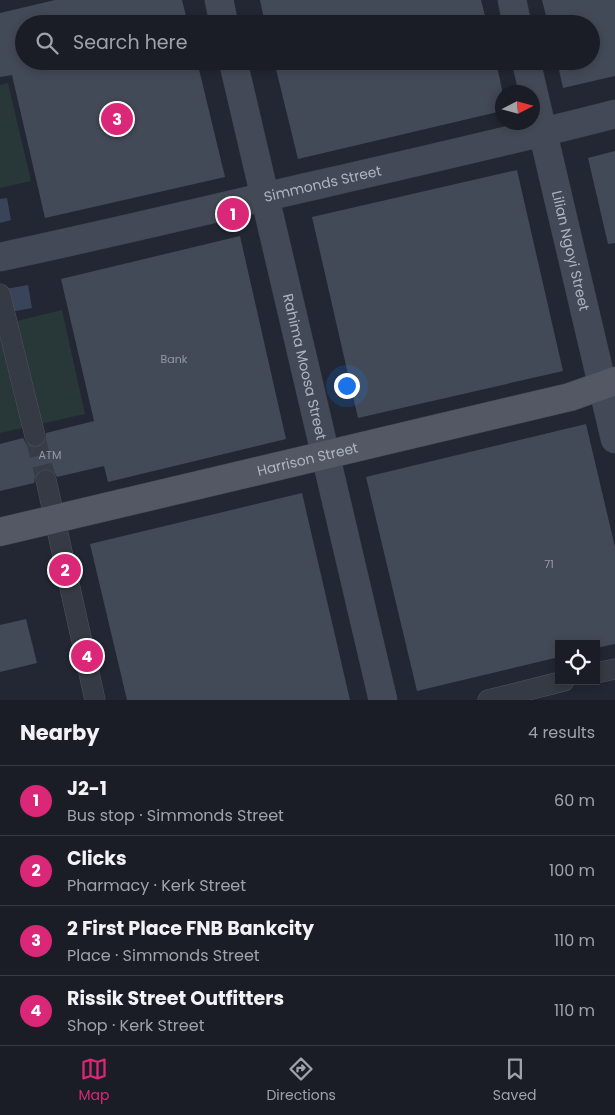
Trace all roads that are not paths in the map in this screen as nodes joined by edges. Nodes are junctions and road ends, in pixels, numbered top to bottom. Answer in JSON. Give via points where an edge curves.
{"nodes":[{"id":1,"x":219,"y":0,"type":"edge"},
{"id":2,"x":512,"y":0,"type":"edge"},
{"id":3,"x":222,"y":15,"type":"edge"},
{"id":4,"x":515,"y":15,"type":"edge"},
{"id":5,"x":235,"y":70,"type":"edge"},
{"id":6,"x":528,"y":70,"type":"edge"},
{"id":7,"x":615,"y":114,"type":"edge"},
{"id":8,"x":543,"y":132,"type":"junction"},
{"id":9,"x":265,"y":197,"type":"junction"},
{"id":10,"x":0,"y":257,"type":"edge"},
{"id":11,"x":0,"y":294,"type":"edge"},
{"id":12,"x":609,"y":383,"type":"edge"},
{"id":13,"x":35,"y":436,"type":"tunnel mouth"},
{"id":14,"x":615,"y":439,"type":"edge"},
{"id":15,"x":326,"y":455,"type":"junction"},
{"id":16,"x":46,"y":480,"type":"tunnel mouth"},
{"id":17,"x":55,"y":519,"type":"junction"},
{"id":18,"x":0,"y":532,"type":"edge"},
{"id":19,"x":615,"y":669,"type":"edge"},
{"id":20,"x":600,"y":672,"type":"edge"},
{"id":21,"x":555,"y":683,"type":"edge"},
{"id":22,"x":95,"y":700,"type":"edge"},
{"id":23,"x":383,"y":700,"type":"edge"},
{"id":24,"x":488,"y":700,"type":"edge"}],
"edges":[{"from":1,"to":3,"type":"street"},
{"from":2,"to":4,"type":"street"},
{"from":5,"to":9,"type":"street","name":"Rahima Moosa Street"},
{"from":6,"to":8,"type":"street","name":"Lilian Ngoyi Street"},
{"from":7,"to":8,"type":"street","name":"Simmonds Street"},
{"from":8,"to":9,"type":"street","name":"Simmonds Street"},
{"from":8,"to":12,"type":"street","name":"Lilian Ngoyi Street"},
{"from":9,"to":10,"type":"street","name":"Simmonds Street"},
{"from":9,"to":15,"type":"street","name":"Rahima Moosa Street"},
{"from":11,"to":13,"type":"street"},
{"from":12,"to":14,"type":"street","name":"Lilian Ngoyi Street"},
{"from":12,"to":15,"type":"main road","name":"Harrison Street","via":[[570,397]]},
{"from":15,"to":17,"type":"main road","name":"Harrison Street"},
{"from":15,"to":23,"type":"street","name":"Rahima Moosa Street"},
{"from":16,"to":17,"type":"street"},
{"from":17,"to":18,"type":"main road","name":"Harrison Street"},
{"from":17,"to":22,"type":"street"},
{"from":19,"to":20,"type":"street"},
{"from":21,"to":24,"type":"street"}]}
